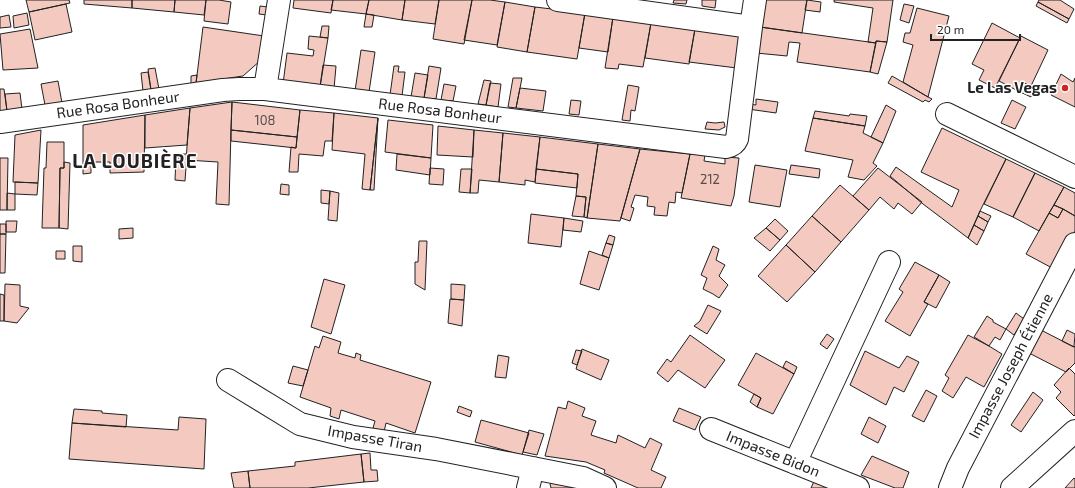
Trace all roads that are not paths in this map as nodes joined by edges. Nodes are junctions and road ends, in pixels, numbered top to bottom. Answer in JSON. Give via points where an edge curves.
{"nodes":[{"id":1,"x":279,"y":0,"type":"edge"},
{"id":2,"x":558,"y":0,"type":"edge"},
{"id":3,"x":755,"y":0,"type":"edge"},
{"id":4,"x":751,"y":27,"type":"junction"},
{"id":5,"x":265,"y":89,"type":"junction"},
{"id":6,"x":947,"y":114,"type":"dead end"},
{"id":7,"x":0,"y":122,"type":"edge"},
{"id":8,"x":1075,"y":177,"type":"edge"},
{"id":9,"x":1075,"y":244,"type":"edge"},
{"id":10,"x":889,"y":262,"type":"dead end"},
{"id":11,"x":228,"y":380,"type":"dead end"},
{"id":12,"x":711,"y":429,"type":"dead end"},
{"id":13,"x":1075,"y":431,"type":"edge"},
{"id":14,"x":795,"y":463,"type":"junction"},
{"id":15,"x":531,"y":478,"type":"edge"},
{"id":16,"x":605,"y":488,"type":"edge"},
{"id":17,"x":858,"y":488,"type":"edge"},
{"id":18,"x":950,"y":488,"type":"edge"},
{"id":19,"x":1012,"y":488,"type":"edge"}],
"edges":[{"from":1,"to":5,"type":"street"},
{"from":2,"to":4,"type":"street"},
{"from":3,"to":4,"type":"street","name":"Rue Rosa Bonheur"},
{"from":4,"to":5,"type":"street","name":"Rue Rosa Bonheur","via":[[737,139],[734,144],[726,147]]},
{"from":5,"to":7,"type":"street","name":"Rue Rosa Bonheur","via":[[223,90]]},
{"from":6,"to":8,"type":"street"},
{"from":9,"to":18,"type":"street","name":"Impasse Joseph Étienne","via":[[965,454]]},
{"from":10,"to":14,"type":"street"},
{"from":11,"to":15,"type":"street","name":"Impasse Tiran","via":[[300,424],[353,437],[436,450]]},
{"from":12,"to":14,"type":"street","name":"Impasse Bidon"},
{"from":13,"to":19,"type":"street"},
{"from":14,"to":17,"type":"street","name":"Impasse Bidon"},
{"from":15,"to":16,"type":"street","name":"Impasse Tiran","via":[[584,478]]}]}
